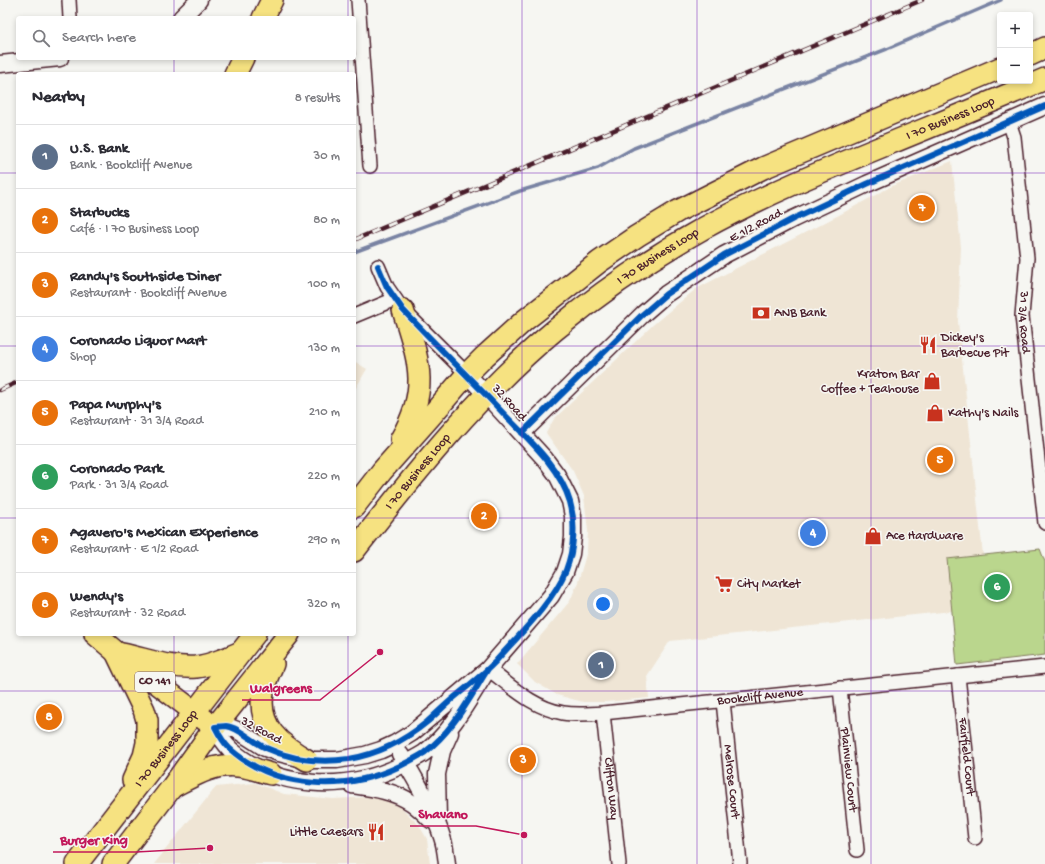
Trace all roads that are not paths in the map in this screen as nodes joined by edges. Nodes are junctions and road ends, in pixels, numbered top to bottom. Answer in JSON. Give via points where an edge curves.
{"nodes":[{"id":1,"x":68,"y":0,"type":"edge"},
{"id":2,"x":199,"y":0,"type":"edge"},
{"id":3,"x":272,"y":0,"type":"edge"},
{"id":4,"x":358,"y":0,"type":"edge"},
{"id":5,"x":70,"y":16,"type":"edge"},
{"id":6,"x":184,"y":16,"type":"edge"},
{"id":7,"x":264,"y":16,"type":"edge"},
{"id":8,"x":1045,"y":48,"type":"edge"},
{"id":9,"x":1033,"y":54,"type":"edge"},
{"id":10,"x":40,"y":60,"type":"edge"},
{"id":11,"x":242,"y":60,"type":"edge"},
{"id":12,"x":0,"y":64,"type":"edge"},
{"id":13,"x":997,"y":69,"type":"edge"},
{"id":14,"x":235,"y":72,"type":"edge"},
{"id":15,"x":1045,"y":79,"type":"edge"},
{"id":16,"x":1045,"y":106,"type":"edge"},
{"id":17,"x":1009,"y":122,"type":"junction"},
{"id":18,"x":370,"y":166,"type":"dead end"},
{"id":19,"x":378,"y":266,"type":"dead end"},
{"id":20,"x":399,"y":304,"type":"junction"},
{"id":21,"x":356,"y":315,"type":"edge"},
{"id":22,"x":467,"y":374,"type":"junction"},
{"id":23,"x":486,"y":394,"type":"junction"},
{"id":24,"x":522,"y":433,"type":"junction"},
{"id":25,"x":382,"y":471,"type":"junction"},
{"id":26,"x":356,"y":504,"type":"edge"},
{"id":27,"x":1045,"y":523,"type":"edge"},
{"id":28,"x":356,"y":548,"type":"edge"},
{"id":29,"x":97,"y":636,"type":"edge"},
{"id":30,"x":254,"y":636,"type":"edge"},
{"id":31,"x":287,"y":636,"type":"edge"},
{"id":32,"x":288,"y":636,"type":"edge"},
{"id":33,"x":116,"y":652,"type":"junction"},
{"id":34,"x":242,"y":652,"type":"junction"},
{"id":35,"x":1045,"y":667,"type":"edge"},
{"id":36,"x":488,"y":669,"type":"junction"},
{"id":37,"x":958,"y":676,"type":"junction"},
{"id":38,"x":840,"y":688,"type":"junction"},
{"id":39,"x":723,"y":701,"type":"junction"},
{"id":40,"x":194,"y":712,"type":"junction"},
{"id":41,"x":603,"y":713,"type":"junction"},
{"id":42,"x":459,"y":716,"type":"junction"},
{"id":43,"x":215,"y":727,"type":"junction"},
{"id":44,"x":394,"y":744,"type":"junction"},
{"id":45,"x":307,"y":760,"type":"junction"},
{"id":46,"x":406,"y":763,"type":"junction"},
{"id":47,"x":271,"y":774,"type":"junction"},
{"id":48,"x":339,"y":782,"type":"junction"},
{"id":49,"x":172,"y":787,"type":"junction"},
{"id":50,"x":112,"y":820,"type":"junction"},
{"id":51,"x":438,"y":827,"type":"junction"},
{"id":52,"x":975,"y":838,"type":"dead end"},
{"id":53,"x":857,"y":850,"type":"dead end"},
{"id":54,"x":740,"y":863,"type":"dead end"},
{"id":55,"x":77,"y":864,"type":"edge"},
{"id":56,"x":113,"y":864,"type":"edge"},
{"id":57,"x":447,"y":864,"type":"edge"},
{"id":58,"x":619,"y":864,"type":"edge"}],
"edges":[{"from":1,"to":5,"type":"street"},
{"from":2,"to":6,"type":"street"},
{"from":3,"to":7,"type":"main road"},
{"from":4,"to":18,"type":"street"},
{"from":8,"to":9,"type":"main road"},
{"from":10,"to":12,"type":"street"},
{"from":11,"to":14,"type":"main road"},
{"from":13,"to":22,"type":"main road","name":"I 70 Business Loop","via":[[763,168],[678,211],[637,236],[561,292],[525,320]]},
{"from":15,"to":23,"type":"main road","name":"I 70 Business Loop","via":[[777,191],[704,228],[658,255],[607,290],[555,330]]},
{"from":16,"to":17,"type":"street","name":"E 1/2 Road"},
{"from":17,"to":24,"type":"street","name":"E 1/2 Road","via":[[867,184],[711,264],[666,294],[643,314]]},
{"from":17,"to":27,"type":"street","name":"31 3/4 Road","via":[[1014,136],[1028,258],[1022,316]]},
{"from":19,"to":20,"type":"street","name":"32 Road","via":[[385,283]]},
{"from":20,"to":21,"type":"street"},
{"from":20,"to":22,"type":"street","name":"32 Road"},
{"from":20,"to":25,"type":"main road","via":[[418,363],[419,390],[410,420]]},
{"from":22,"to":23,"type":"street","name":"32 Road"},
{"from":22,"to":25,"type":"main road","name":"I 70 Business Loop"},
{"from":23,"to":24,"type":"street","name":"32 Road"},
{"from":23,"to":28,"type":"main road","name":"I 70 Business Loop","via":[[396,497]]},
{"from":24,"to":36,"type":"street","name":"32 Road","via":[[557,475],[570,501],[573,516],[571,554],[565,572],[551,596]]},
{"from":25,"to":26,"type":"main road","name":"I 70 Business Loop"},
{"from":29,"to":33,"type":"main road","name":"32 Road","number":"CO 141"},
{"from":30,"to":34,"type":"main road","name":"I 70 Business Loop"},
{"from":31,"to":43,"type":"main road","name":"I 70 Business Loop"},
{"from":32,"to":45,"type":"main road","via":[[266,681],[262,710],[267,726],[275,738]]},
{"from":33,"to":34,"type":"main road","via":[[171,665],[196,667]]},
{"from":33,"to":40,"type":"main road","name":"32 Road","number":"CO 141"},
{"from":33,"to":50,"type":"main road","via":[[144,710],[148,732],[144,756]]},
{"from":34,"to":40,"type":"main road","name":"I 70 Business Loop"},
{"from":35,"to":37,"type":"street","name":"Bookcliff Avenue"},
{"from":36,"to":41,"type":"street","name":"Bookcliff Avenue","via":[[524,697],[543,708],[563,713]]},
{"from":36,"to":42,"type":"street","name":"32 Road"},
{"from":36,"to":44,"type":"street","name":"32 Road","via":[[428,721]]},
{"from":37,"to":38,"type":"street","name":"Bookcliff Avenue"},
{"from":37,"to":52,"type":"street","name":"Fairfield Court"},
{"from":38,"to":39,"type":"street","name":"Bookcliff Avenue"},
{"from":38,"to":53,"type":"street","name":"Plainview Court"},
{"from":39,"to":41,"type":"street","name":"Bookcliff Avenue"},
{"from":39,"to":54,"type":"street","name":"Melrose Court"},
{"from":40,"to":43,"type":"main road","name":"32 Road","number":"CO 141"},
{"from":40,"to":50,"type":"main road","name":"I 70 Business Loop"},
{"from":41,"to":58,"type":"street","name":"Clifton Way"},
{"from":42,"to":46,"type":"street","name":"32 Road","via":[[438,740]]},
{"from":42,"to":51,"type":"street","via":[[442,751],[437,774]]},
{"from":43,"to":45,"type":"street","name":"32 Road","via":[[227,726],[266,748]]},
{"from":43,"to":47,"type":"street","name":"32 Road","via":[[230,749]]},
{"from":43,"to":49,"type":"main road","name":"I 70 Business Loop"},
{"from":44,"to":45,"type":"street","name":"32 Road","via":[[351,758]]},
{"from":44,"to":46,"type":"street"},
{"from":46,"to":48,"type":"street","name":"32 Road","via":[[373,777]]},
{"from":46,"to":51,"type":"street"},
{"from":47,"to":48,"type":"street","name":"32 Road","via":[[304,783]]},
{"from":47,"to":49,"type":"main road","via":[[239,766],[218,767],[199,773]]},
{"from":48,"to":51,"type":"street","via":[[402,797],[413,803]]},
{"from":49,"to":56,"type":"main road","name":"I 70 Business Loop"},
{"from":50,"to":55,"type":"main road","name":"I 70 Business Loop"},
{"from":51,"to":57,"type":"street"}]}
